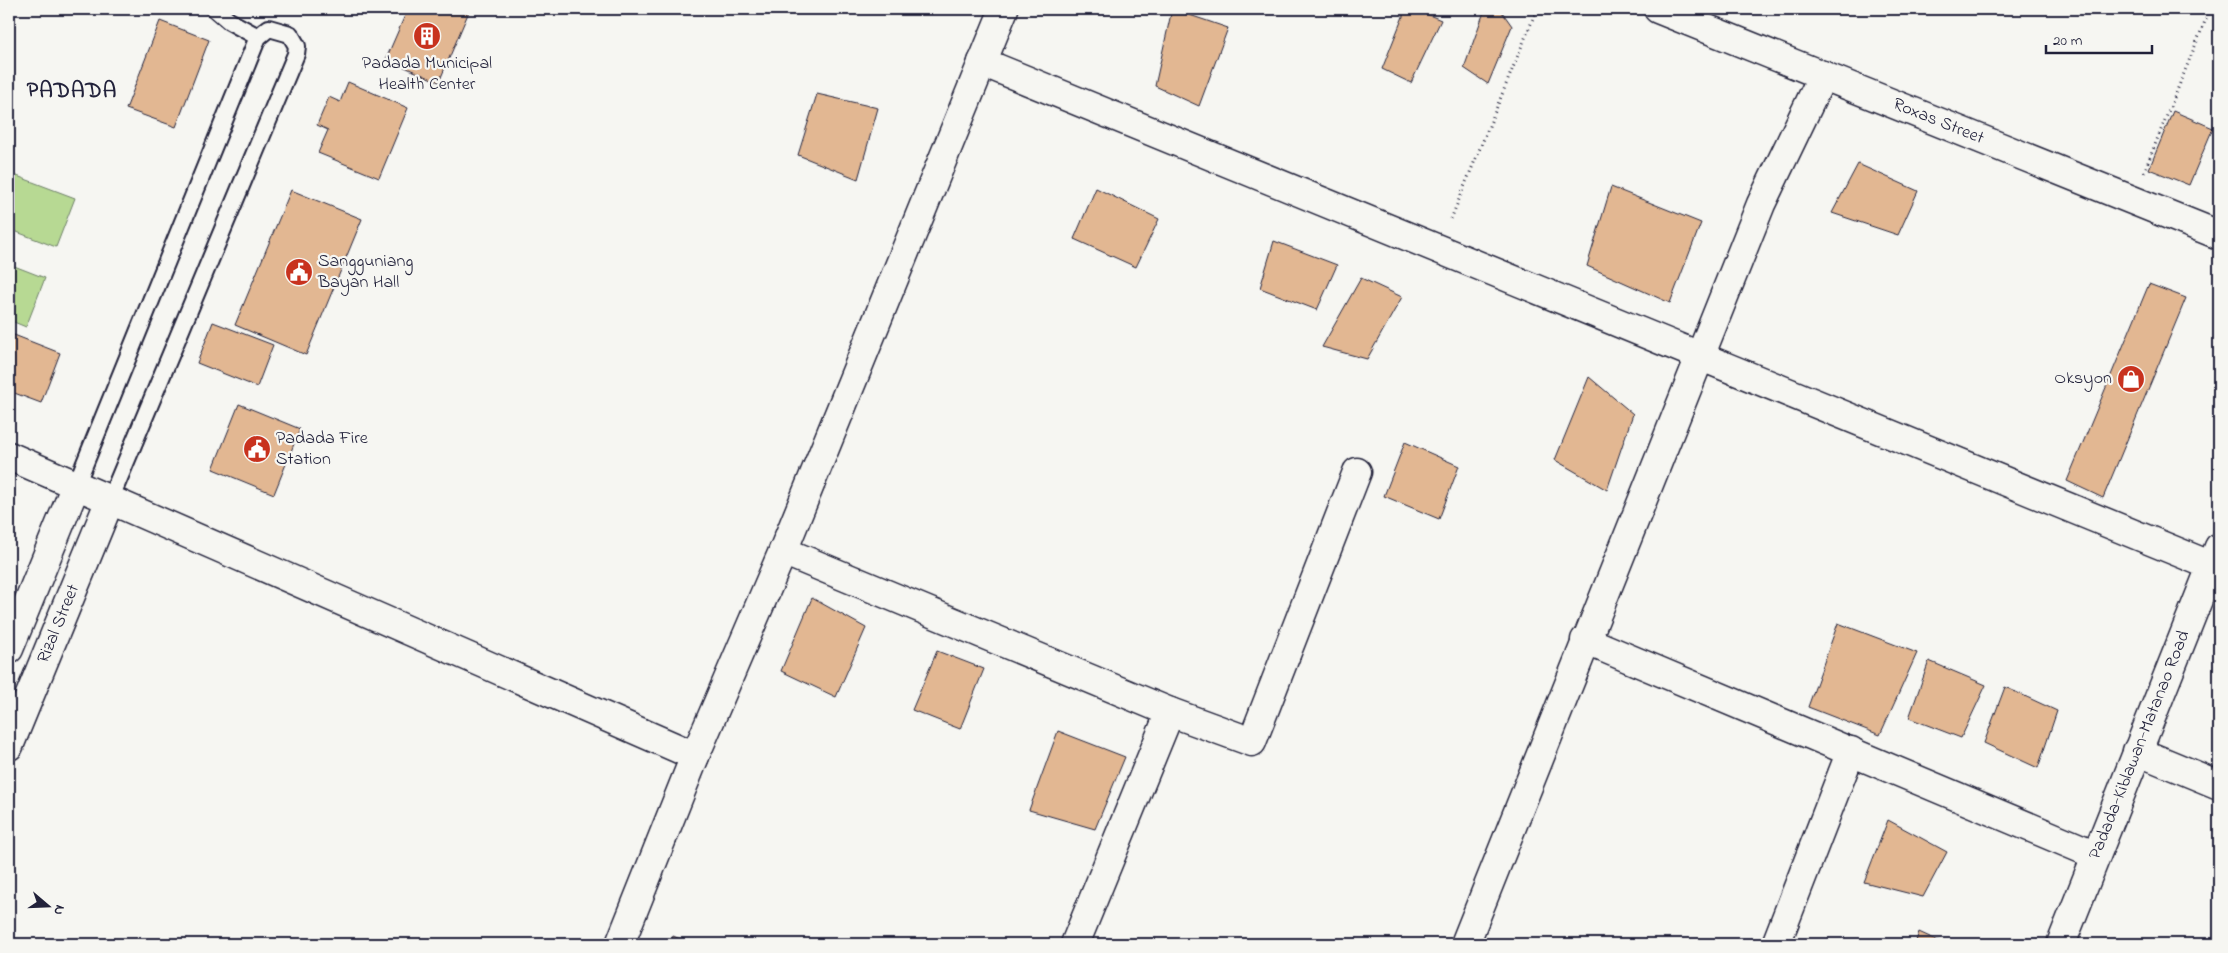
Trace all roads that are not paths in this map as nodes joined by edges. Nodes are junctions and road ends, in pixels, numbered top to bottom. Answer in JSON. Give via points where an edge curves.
{"nodes":[{"id":1,"x":215,"y":9,"type":"edge"},
{"id":2,"x":1004,"y":9,"type":"edge"},
{"id":3,"x":1660,"y":9,"type":"edge"},
{"id":4,"x":258,"y":37,"type":"junction"},
{"id":5,"x":982,"y":62,"type":"junction"},
{"id":6,"x":1823,"y":75,"type":"junction"},
{"id":7,"x":2219,"y":235,"type":"edge"},
{"id":8,"x":1700,"y":357,"type":"junction"},
{"id":9,"x":9,"y":456,"type":"edge"},
{"id":10,"x":1358,"y":472,"type":"dead end"},
{"id":11,"x":76,"y":485,"type":"junction"},
{"id":12,"x":110,"y":500,"type":"junction"},
{"id":13,"x":783,"y":551,"type":"junction"},
{"id":14,"x":2215,"y":556,"type":"edge"},
{"id":15,"x":1585,"y":640,"type":"junction"},
{"id":16,"x":9,"y":649,"type":"edge"},
{"id":17,"x":1170,"y":712,"type":"junction"},
{"id":18,"x":9,"y":746,"type":"edge"},
{"id":19,"x":1851,"y":751,"type":"junction"},
{"id":20,"x":2137,"y":751,"type":"junction"},
{"id":21,"x":695,"y":756,"type":"junction"},
{"id":22,"x":2219,"y":785,"type":"edge"},
{"id":23,"x":2096,"y":856,"type":"junction"},
{"id":24,"x":620,"y":944,"type":"edge"},
{"id":25,"x":1075,"y":944,"type":"edge"},
{"id":26,"x":1466,"y":944,"type":"edge"},
{"id":27,"x":1776,"y":944,"type":"edge"},
{"id":28,"x":2061,"y":944,"type":"edge"}],
"edges":[{"from":1,"to":4,"type":"lane"},
{"from":2,"to":5,"type":"street"},
{"from":3,"to":6,"type":"street","name":"Roxas Street"},
{"from":4,"to":11,"type":"lane"},
{"from":4,"to":12,"type":"lane","via":[[269,28],[290,34],[297,46],[296,54]]},
{"from":5,"to":8,"type":"street"},
{"from":5,"to":13,"type":"street"},
{"from":6,"to":7,"type":"street","name":"Roxas Street"},
{"from":6,"to":8,"type":"street","via":[[1761,204]]},
{"from":8,"to":14,"type":"street"},
{"from":8,"to":15,"type":"street"},
{"from":9,"to":11,"type":"street"},
{"from":10,"to":17,"type":"street","via":[[1252,742]]},
{"from":11,"to":12,"type":"street"},
{"from":11,"to":16,"type":"street","name":"Rizal Street"},
{"from":12,"to":18,"type":"street","name":"Rizal Street"},
{"from":12,"to":21,"type":"street"},
{"from":13,"to":17,"type":"street"},
{"from":13,"to":21,"type":"street"},
{"from":14,"to":20,"type":"street","name":"Padada-Kiblawan-Matanao Road"},
{"from":15,"to":19,"type":"street"},
{"from":15,"to":26,"type":"street"},
{"from":17,"to":25,"type":"street"},
{"from":19,"to":23,"type":"street"},
{"from":19,"to":27,"type":"street"},
{"from":20,"to":22,"type":"street"},
{"from":20,"to":23,"type":"street","name":"Padada-Kiblawan-Matanao Road"},
{"from":21,"to":24,"type":"street"},
{"from":23,"to":28,"type":"street","name":"Padada-Kiblawan-Matanao Road"}]}
